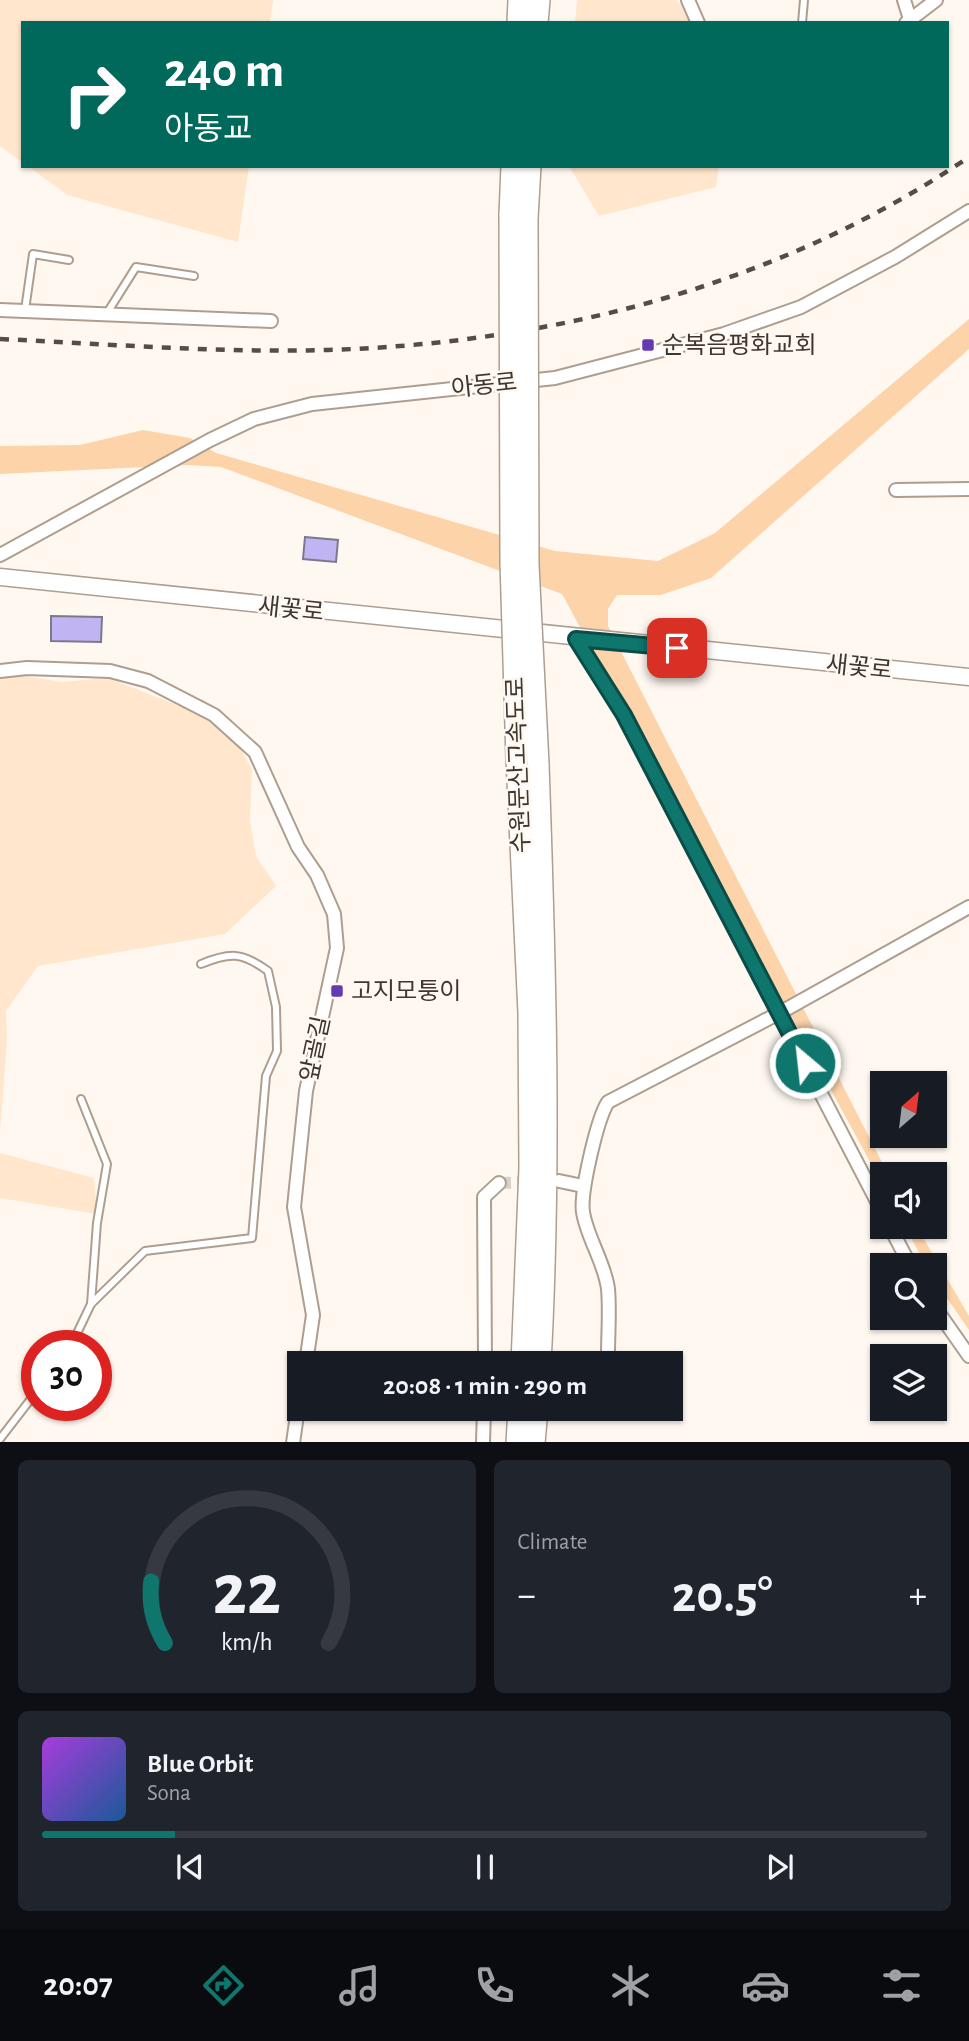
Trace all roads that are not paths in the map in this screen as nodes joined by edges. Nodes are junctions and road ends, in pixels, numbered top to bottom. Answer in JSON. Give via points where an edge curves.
{"nodes":[{"id":1,"x":519,"y":0,"type":"edge"},
{"id":2,"x":539,"y":0,"type":"edge"},
{"id":3,"x":688,"y":0,"type":"edge"},
{"id":4,"x":804,"y":0,"type":"edge"},
{"id":5,"x":904,"y":0,"type":"edge"},
{"id":6,"x":936,"y":0,"type":"edge"},
{"id":7,"x":518,"y":21,"type":"edge"},
{"id":8,"x":537,"y":21,"type":"edge"},
{"id":9,"x":697,"y":21,"type":"edge"},
{"id":10,"x":802,"y":21,"type":"edge"},
{"id":11,"x":908,"y":21,"type":"edge"},
{"id":12,"x":512,"y":168,"type":"edge"},
{"id":13,"x":530,"y":168,"type":"edge"},
{"id":14,"x":969,"y":211,"type":"edge"},
{"id":15,"x":519,"y":217,"type":"junction"},
{"id":16,"x":69,"y":260,"type":"dead end"},
{"id":17,"x":194,"y":276,"type":"dead end"},
{"id":18,"x":0,"y":310,"type":"edge"},
{"id":19,"x":25,"y":310,"type":"junction"},
{"id":20,"x":107,"y":314,"type":"junction"},
{"id":21,"x":271,"y":321,"type":"dead end"},
{"id":22,"x":969,"y":489,"type":"edge"},
{"id":23,"x":896,"y":490,"type":"dead end"},
{"id":24,"x":0,"y":555,"type":"edge"},
{"id":25,"x":0,"y":577,"type":"edge"},
{"id":26,"x":579,"y":640,"type":"junction"},
{"id":27,"x":0,"y":671,"type":"edge"},
{"id":28,"x":969,"y":677,"type":"edge"},
{"id":29,"x":528,"y":762,"type":"junction"},
{"id":30,"x":969,"y":907,"type":"edge"},
{"id":31,"x":201,"y":964,"type":"dead end"},
{"id":32,"x":781,"y":1012,"type":"junction"},
{"id":33,"x":81,"y":1099,"type":"dead end"},
{"id":34,"x":559,"y":1181,"type":"dead end"},
{"id":35,"x":499,"y":1183,"type":"dead end"},
{"id":36,"x":583,"y":1186,"type":"junction"},
{"id":37,"x":870,"y":1188,"type":"edge"},
{"id":38,"x":91,"y":1304,"type":"junction"},
{"id":39,"x":947,"y":1325,"type":"edge"},
{"id":40,"x":79,"y":1330,"type":"edge"},
{"id":41,"x":308,"y":1351,"type":"edge"},
{"id":42,"x":485,"y":1351,"type":"edge"},
{"id":43,"x":522,"y":1351,"type":"edge"},
{"id":44,"x":540,"y":1351,"type":"edge"},
{"id":45,"x":608,"y":1351,"type":"edge"},
{"id":46,"x":969,"y":1356,"type":"edge"},
{"id":47,"x":21,"y":1412,"type":"edge"},
{"id":48,"x":296,"y":1421,"type":"edge"},
{"id":49,"x":484,"y":1421,"type":"edge"},
{"id":50,"x":518,"y":1421,"type":"edge"},
{"id":51,"x":536,"y":1421,"type":"edge"},
{"id":52,"x":0,"y":1439,"type":"edge"},
{"id":53,"x":293,"y":1442,"type":"edge"},
{"id":54,"x":483,"y":1442,"type":"edge"},
{"id":55,"x":517,"y":1442,"type":"edge"},
{"id":56,"x":534,"y":1442,"type":"edge"}],
"edges":[{"from":1,"to":7,"type":"highway"},
{"from":2,"to":8,"type":"highway"},
{"from":3,"to":9,"type":"street"},
{"from":4,"to":10,"type":"lane"},
{"from":5,"to":11,"type":"street"},
{"from":6,"to":11,"type":"street"},
{"from":12,"to":15,"type":"highway","name":"수원문산고속도로"},
{"from":13,"to":15,"type":"highway","name":"수원문산고속도로"},
{"from":14,"to":24,"type":"street","name":"아동로","via":[[801,307],[724,334],[555,378],[312,404],[254,419]]},
{"from":15,"to":29,"type":"highway","name":"수원문산고속도로","bridge":true},
{"from":16,"to":19,"type":"lane","via":[[33,254]]},
{"from":17,"to":20,"type":"lane","via":[[136,267]]},
{"from":18,"to":19,"type":"street"},
{"from":19,"to":20,"type":"street"},
{"from":20,"to":21,"type":"street"},
{"from":22,"to":23,"type":"street"},
{"from":25,"to":26,"type":"street","name":"새꽃로"},
{"from":26,"to":28,"type":"street","name":"새꽃로"},
{"from":26,"to":32,"type":"street","via":[[624,715]]},
{"from":27,"to":41,"type":"street","name":"앞골길","via":[[110,671],[148,681],[214,715],[255,752],[317,875],[334,914],[337,948],[306,1091],[294,1207],[313,1315]]},
{"from":29,"to":43,"type":"highway","name":"수원문산고속도로","via":[[530,1155]]},
{"from":29,"to":44,"type":"highway","name":"수원문산고속도로","via":[[548,1156]]},
{"from":30,"to":32,"type":"street"},
{"from":31,"to":38,"type":"lane","via":[[224,955],[249,957],[268,971],[276,1007],[276,1051],[265,1076],[252,1238],[145,1251]]},
{"from":32,"to":36,"type":"street","via":[[608,1102]]},
{"from":32,"to":37,"type":"street"},
{"from":33,"to":38,"type":"lane","via":[[107,1164]]},
{"from":34,"to":36,"type":"street"},
{"from":35,"to":42,"type":"street","via":[[484,1197]]},
{"from":36,"to":45,"type":"street","via":[[583,1212],[608,1288]]},
{"from":38,"to":40,"type":"lane"},
{"from":39,"to":46,"type":"street"},
{"from":47,"to":52,"type":"lane"},
{"from":48,"to":53,"type":"street"},
{"from":49,"to":54,"type":"street"},
{"from":50,"to":55,"type":"highway"},
{"from":51,"to":56,"type":"highway"}]}
